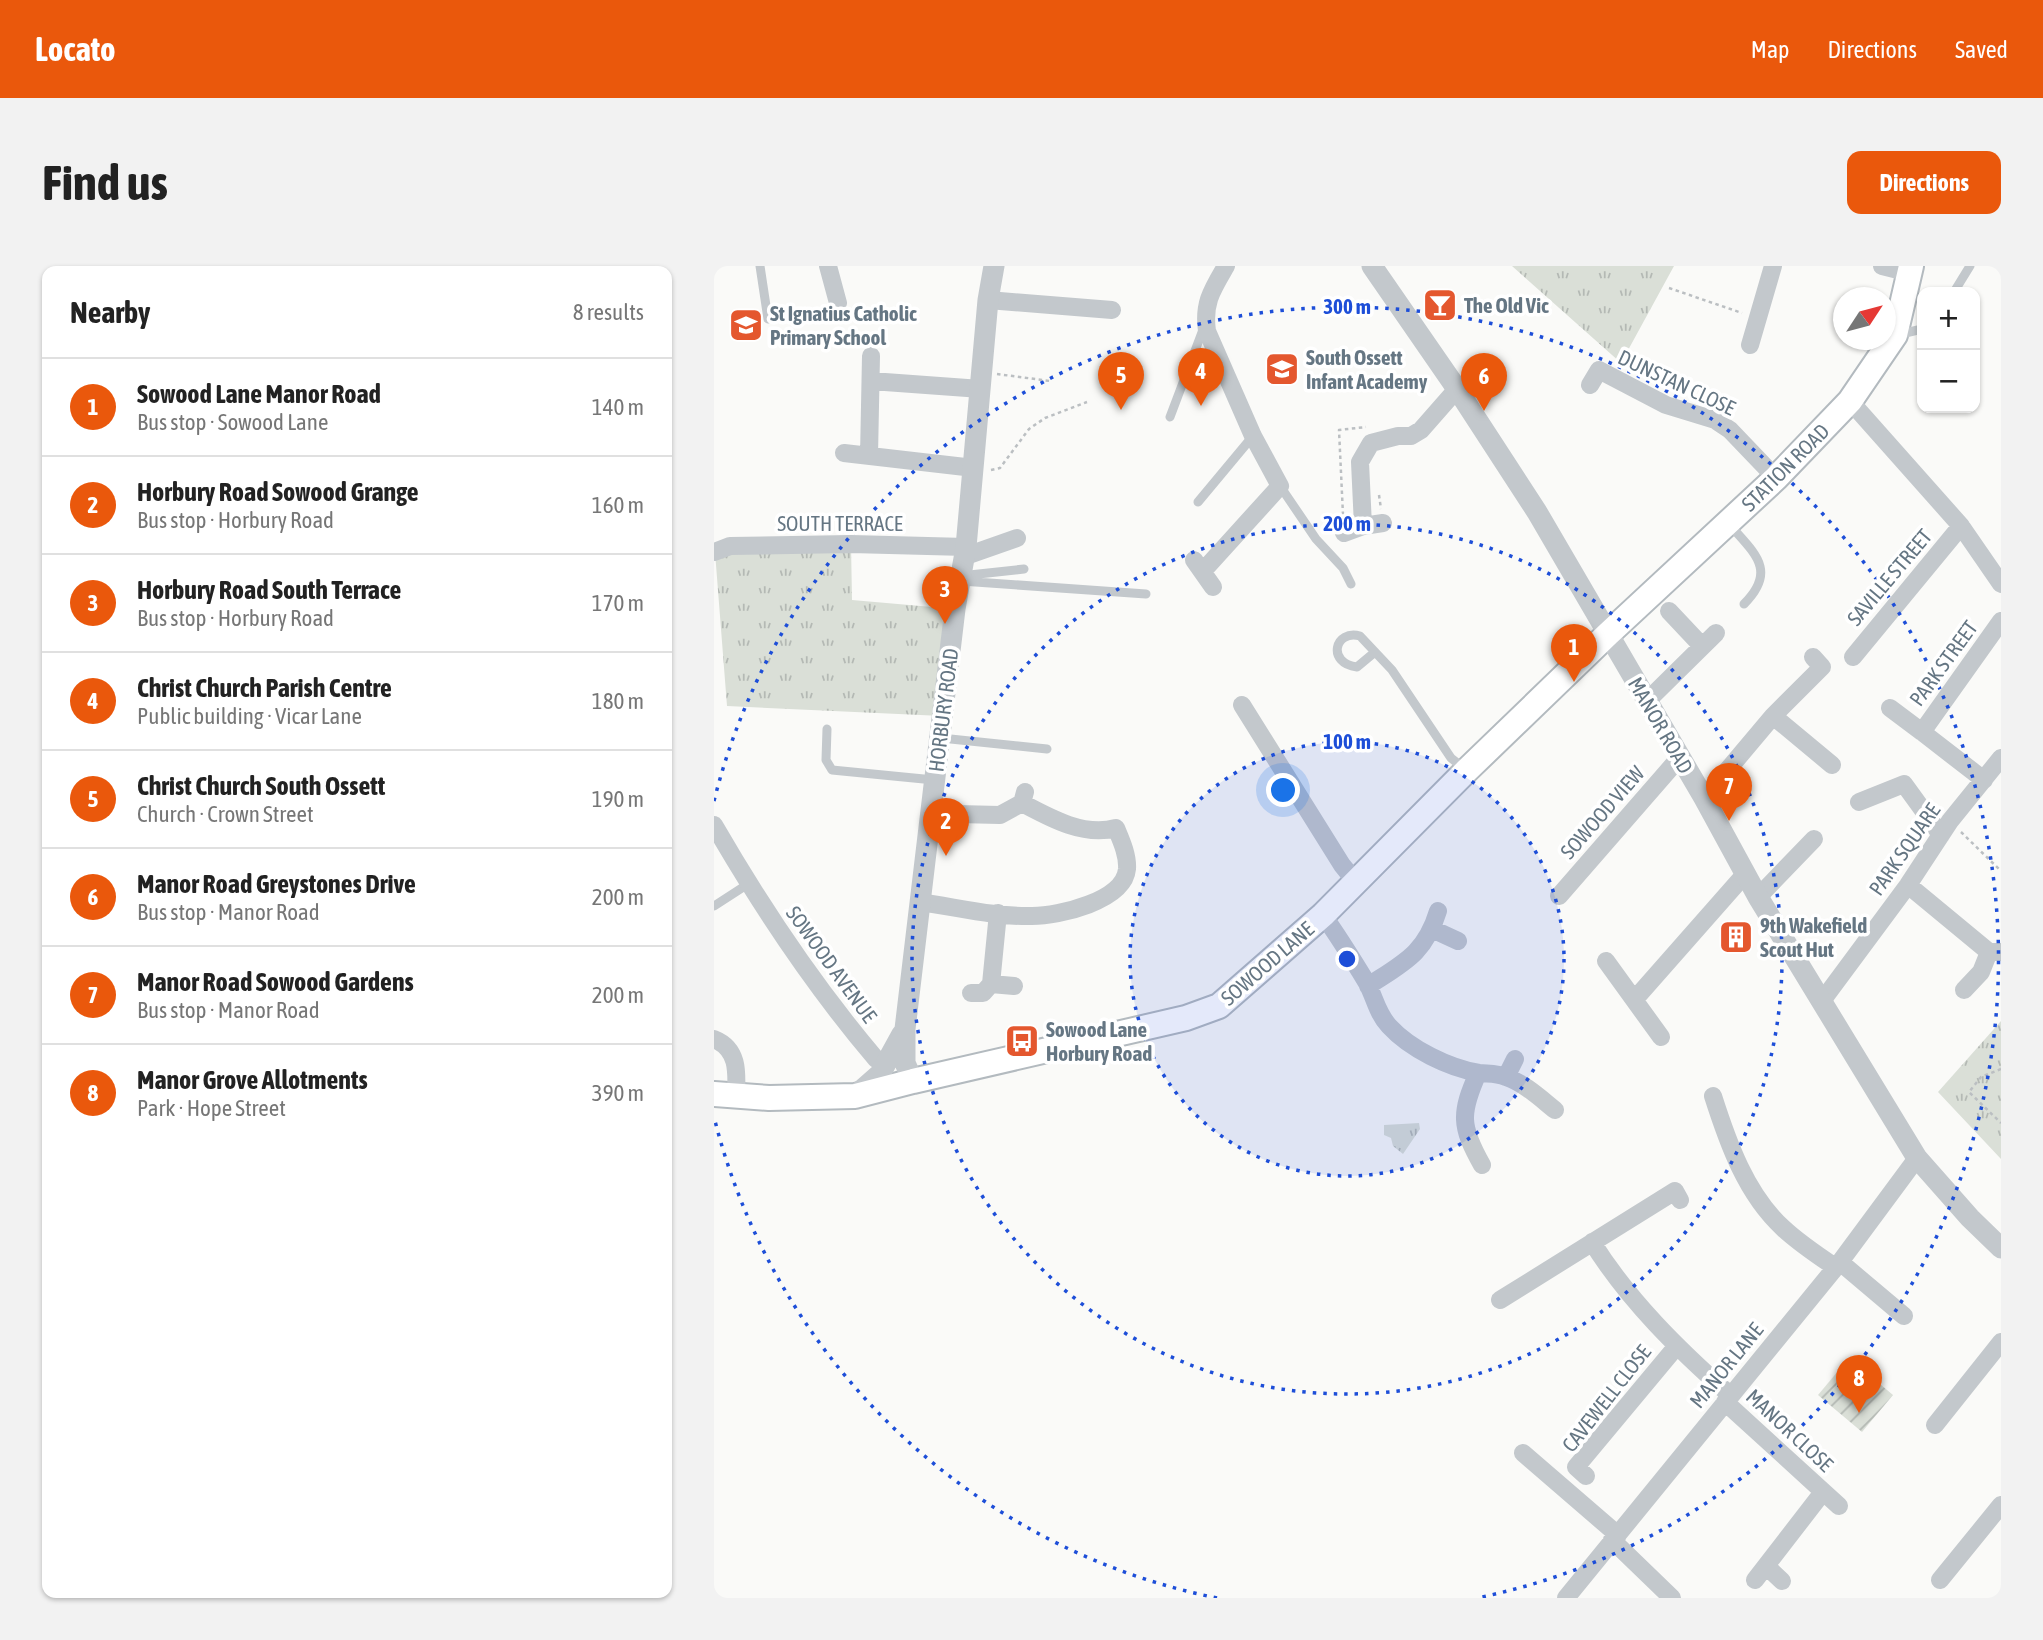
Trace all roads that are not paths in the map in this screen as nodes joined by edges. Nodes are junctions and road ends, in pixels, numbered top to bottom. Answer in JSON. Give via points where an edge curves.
{"nodes":[{"id":1,"x":760,"y":266,"type":"edge"},
{"id":2,"x":828,"y":266,"type":"edge"},
{"id":3,"x":994,"y":266,"type":"edge"},
{"id":4,"x":1226,"y":266,"type":"edge"},
{"id":5,"x":1371,"y":266,"type":"edge"},
{"id":6,"x":1773,"y":266,"type":"edge"},
{"id":7,"x":1882,"y":266,"type":"edge"},
{"id":8,"x":1970,"y":266,"type":"edge"},
{"id":9,"x":1910,"y":270,"type":"edge"},
{"id":10,"x":1957,"y":287,"type":"edge"},
{"id":11,"x":988,"y":300,"type":"junction"},
{"id":12,"x":838,"y":303,"type":"dead end"},
{"id":13,"x":1112,"y":310,"type":"dead end"},
{"id":14,"x":768,"y":319,"type":"dead end"},
{"id":15,"x":1205,"y":322,"type":"junction"},
{"id":16,"x":1917,"y":330,"type":"edge"},
{"id":17,"x":1896,"y":331,"type":"edge"},
{"id":18,"x":1896,"y":335,"type":"edge"},
{"id":19,"x":1750,"y":345,"type":"dead end"},
{"id":20,"x":1885,"y":350,"type":"edge"},
{"id":21,"x":872,"y":356,"type":"dead end"},
{"id":22,"x":981,"y":380,"type":"junction"},
{"id":23,"x":872,"y":381,"type":"junction"},
{"id":24,"x":1590,"y":385,"type":"dead end"},
{"id":25,"x":1457,"y":389,"type":"junction"},
{"id":26,"x":1850,"y":401,"type":"junction"},
{"id":27,"x":1170,"y":417,"type":"dead end"},
{"id":28,"x":1254,"y":436,"type":"junction"},
{"id":29,"x":844,"y":453,"type":"dead end"},
{"id":30,"x":869,"y":456,"type":"junction"},
{"id":31,"x":973,"y":471,"type":"junction"},
{"id":32,"x":1776,"y":478,"type":"junction"},
{"id":33,"x":1280,"y":486,"type":"junction"},
{"id":34,"x":1198,"y":502,"type":"dead end"},
{"id":35,"x":1383,"y":523,"type":"dead end"},
{"id":36,"x":1728,"y":523,"type":"junction"},
{"id":37,"x":1363,"y":526,"type":"junction"},
{"id":38,"x":1961,"y":526,"type":"junction"},
{"id":39,"x":1344,"y":533,"type":"dead end"},
{"id":40,"x":1017,"y":538,"type":"dead end"},
{"id":41,"x":714,"y":552,"type":"edge"},
{"id":42,"x":962,"y":565,"type":"junction"},
{"id":43,"x":1024,"y":569,"type":"dead end"},
{"id":44,"x":1203,"y":573,"type":"dead end"},
{"id":45,"x":1351,"y":584,"type":"dead end"},
{"id":46,"x":2001,"y":584,"type":"edge"},
{"id":47,"x":1146,"y":594,"type":"dead end"},
{"id":48,"x":1744,"y":604,"type":"dead end"},
{"id":49,"x":1669,"y":611,"type":"dead end"},
{"id":50,"x":2001,"y":621,"type":"edge"},
{"id":51,"x":1716,"y":633,"type":"dead end"},
{"id":52,"x":1608,"y":634,"type":"junction"},
{"id":53,"x":1701,"y":645,"type":"junction"},
{"id":54,"x":1375,"y":652,"type":"dead end"},
{"id":55,"x":1813,"y":657,"type":"dead end"},
{"id":56,"x":1853,"y":657,"type":"dead end"},
{"id":57,"x":1647,"y":701,"type":"junction"},
{"id":58,"x":1242,"y":705,"type":"dead end"},
{"id":59,"x":1890,"y":708,"type":"dead end"},
{"id":60,"x":1773,"y":716,"type":"junction"},
{"id":61,"x":827,"y":729,"type":"dead end"},
{"id":62,"x":1922,"y":732,"type":"junction"},
{"id":63,"x":940,"y":738,"type":"junction"},
{"id":64,"x":1048,"y":749,"type":"dead end"},
{"id":65,"x":1680,"y":757,"type":"junction"},
{"id":66,"x":2001,"y":758,"type":"edge"},
{"id":67,"x":1832,"y":765,"type":"dead end"},
{"id":68,"x":1467,"y":770,"type":"junction"},
{"id":69,"x":934,"y":780,"type":"junction"},
{"id":70,"x":1984,"y":780,"type":"junction"},
{"id":71,"x":1704,"y":798,"type":"junction"},
{"id":72,"x":1859,"y":802,"type":"dead end"},
{"id":73,"x":957,"y":814,"type":"dead end"},
{"id":74,"x":714,"y":825,"type":"edge"},
{"id":75,"x":1945,"y":828,"type":"junction"},
{"id":76,"x":1814,"y":839,"type":"dead end"},
{"id":77,"x":1746,"y":873,"type":"junction"},
{"id":78,"x":1355,"y":881,"type":"junction"},
{"id":79,"x":748,"y":884,"type":"junction"},
{"id":80,"x":1909,"y":885,"type":"junction"},
{"id":81,"x":1559,"y":896,"type":"dead end"},
{"id":82,"x":1758,"y":897,"type":"junction"},
{"id":83,"x":919,"y":902,"type":"junction"},
{"id":84,"x":714,"y":906,"type":"edge"},
{"id":85,"x":1437,"y":911,"type":"dead end"},
{"id":86,"x":998,"y":913,"type":"junction"},
{"id":87,"x":1324,"y":915,"type":"junction"},
{"id":88,"x":1432,"y":929,"type":"junction"},
{"id":89,"x":1458,"y":941,"type":"dead end"},
{"id":90,"x":1995,"y":952,"type":"edge"},
{"id":91,"x":1606,"y":961,"type":"dead end"},
{"id":92,"x":991,"y":984,"type":"junction"},
{"id":93,"x":1014,"y":986,"type":"dead end"},
{"id":94,"x":1368,"y":986,"type":"junction"},
{"id":95,"x":1964,"y":990,"type":"dead end"},
{"id":96,"x":971,"y":993,"type":"dead end"},
{"id":97,"x":1635,"y":999,"type":"junction"},
{"id":98,"x":1822,"y":1001,"type":"junction"},
{"id":99,"x":905,"y":1029,"type":"junction"},
{"id":100,"x":1661,"y":1037,"type":"dead end"},
{"id":101,"x":714,"y":1039,"type":"edge"},
{"id":102,"x":1516,"y":1059,"type":"dead end"},
{"id":103,"x":886,"y":1066,"type":"junction"},
{"id":104,"x":1478,"y":1073,"type":"junction"},
{"id":105,"x":1506,"y":1077,"type":"junction"},
{"id":106,"x":913,"y":1081,"type":"junction"},
{"id":107,"x":725,"y":1095,"type":"edge"},
{"id":108,"x":855,"y":1096,"type":"junction"},
{"id":109,"x":1713,"y":1096,"type":"dead end"},
{"id":110,"x":1555,"y":1110,"type":"dead end"},
{"id":111,"x":1917,"y":1158,"type":"junction"},
{"id":112,"x":1482,"y":1165,"type":"dead end"},
{"id":113,"x":1680,"y":1200,"type":"dead end"},
{"id":114,"x":1592,"y":1242,"type":"junction"},
{"id":115,"x":2001,"y":1248,"type":"edge"},
{"id":116,"x":1838,"y":1265,"type":"junction"},
{"id":117,"x":1500,"y":1300,"type":"dead end"},
{"id":118,"x":1904,"y":1317,"type":"dead end"},
{"id":119,"x":2001,"y":1342,"type":"edge"},
{"id":120,"x":1676,"y":1347,"type":"junction"},
{"id":121,"x":1728,"y":1399,"type":"junction"},
{"id":122,"x":1935,"y":1425,"type":"dead end"},
{"id":123,"x":1523,"y":1453,"type":"dead end"},
{"id":124,"x":1586,"y":1476,"type":"dead end"},
{"id":125,"x":1823,"y":1492,"type":"junction"},
{"id":126,"x":2001,"y":1505,"type":"edge"},
{"id":127,"x":1839,"y":1506,"type":"dead end"},
{"id":128,"x":1615,"y":1537,"type":"junction"},
{"id":129,"x":1940,"y":1580,"type":"dead end"},
{"id":130,"x":1782,"y":1581,"type":"dead end"},
{"id":131,"x":1566,"y":1598,"type":"edge"},
{"id":132,"x":1672,"y":1598,"type":"edge"}],
"edges":[{"from":1,"to":14,"type":"lane"},
{"from":2,"to":12,"type":"street"},
{"from":3,"to":11,"type":"street","name":"HORBURY ROAD"},
{"from":4,"to":15,"type":"street","via":[[1209,296]]},
{"from":5,"to":25,"type":"street","name":"MANOR ROAD"},
{"from":6,"to":19,"type":"street"},
{"from":7,"to":9,"type":"street"},
{"from":8,"to":10,"type":"lane"},
{"from":9,"to":17,"type":"main road","name":"STATION ROAD"},
{"from":11,"to":13,"type":"street"},
{"from":11,"to":22,"type":"street","name":"HORBURY ROAD"},
{"from":15,"to":27,"type":"lane"},
{"from":15,"to":28,"type":"street"},
{"from":16,"to":18,"type":"lane"},
{"from":20,"to":26,"type":"main road","name":"STATION ROAD"},
{"from":21,"to":23,"type":"street"},
{"from":22,"to":23,"type":"street"},
{"from":22,"to":31,"type":"street","name":"HORBURY ROAD"},
{"from":23,"to":30,"type":"street"},
{"from":24,"to":32,"type":"street","name":"DUNSTAN CLOSE","via":[[1599,370],[1666,405],[1715,420]]},
{"from":25,"to":37,"type":"street","via":[[1421,430],[1371,443],[1360,462]]},
{"from":25,"to":52,"type":"street","name":"MANOR ROAD","via":[[1537,512]]},
{"from":26,"to":32,"type":"main road","name":"STATION ROAD"},
{"from":26,"to":38,"type":"street"},
{"from":28,"to":33,"type":"street"},
{"from":28,"to":34,"type":"lane"},
{"from":29,"to":30,"type":"street"},
{"from":30,"to":31,"type":"street"},
{"from":31,"to":42,"type":"street","name":"HORBURY ROAD"},
{"from":32,"to":36,"type":"main road","name":"STATION ROAD"},
{"from":33,"to":44,"type":"street"},
{"from":33,"to":45,"type":"lane"},
{"from":35,"to":37,"type":"street"},
{"from":36,"to":48,"type":"lane","via":[[1749,546],[1762,578]]},
{"from":36,"to":52,"type":"main road","name":"STATION ROAD"},
{"from":37,"to":39,"type":"street"},
{"from":38,"to":46,"type":"street"},
{"from":38,"to":56,"type":"street","name":"SAVILLE STREET"},
{"from":40,"to":42,"type":"street"},
{"from":41,"to":42,"type":"street","name":"SOUTH TERRACE","via":[[730,546],[850,544]]},
{"from":42,"to":43,"type":"lane"},
{"from":42,"to":47,"type":"lane"},
{"from":42,"to":63,"type":"street","name":"HORBURY ROAD"},
{"from":49,"to":53,"type":"street"},
{"from":50,"to":62,"type":"street","name":"PARK STREET"},
{"from":51,"to":53,"type":"street"},
{"from":52,"to":57,"type":"street","name":"MANOR ROAD"},
{"from":52,"to":68,"type":"main road","name":"SOWOOD LANE"},
{"from":53,"to":57,"type":"street"},
{"from":54,"to":68,"type":"lane","via":[[1451,758]]},
{"from":55,"to":60,"type":"street","via":[[1822,667]]},
{"from":57,"to":65,"type":"street","name":"MANOR ROAD"},
{"from":58,"to":78,"type":"street"},
{"from":59,"to":62,"type":"street","name":"PARK STREET"},
{"from":60,"to":67,"type":"street"},
{"from":60,"to":71,"type":"street"},
{"from":61,"to":69,"type":"lane","via":[[825,760],[831,770]]},
{"from":62,"to":70,"type":"street","name":"PARK STREET"},
{"from":63,"to":64,"type":"lane"},
{"from":63,"to":69,"type":"street","name":"HORBURY ROAD"},
{"from":65,"to":71,"type":"street","name":"MANOR ROAD"},
{"from":65,"to":81,"type":"street","name":"SOWOOD VIEW"},
{"from":66,"to":70,"type":"street","name":"PARK SQUARE"},
{"from":68,"to":78,"type":"main road","name":"SOWOOD LANE"},
{"from":69,"to":83,"type":"street","name":"HORBURY ROAD"},
{"from":70,"to":75,"type":"street","name":"PARK SQUARE"},
{"from":71,"to":77,"type":"street","name":"MANOR ROAD"},
{"from":72,"to":75,"type":"street","via":[[1904,784]]},
{"from":73,"to":86,"type":"street","via":[[1000,816],[1024,798],[1076,827],[1116,828],[1127,872],[1108,896],[1065,911],[1031,916]]},
{"from":74,"to":79,"type":"street","name":"SOWOOD AVENUE"},
{"from":75,"to":80,"type":"street","name":"PARK SQUARE"},
{"from":76,"to":82,"type":"street"},
{"from":77,"to":82,"type":"street","name":"MANOR ROAD"},
{"from":77,"to":97,"type":"street"},
{"from":78,"to":87,"type":"main road","name":"SOWOOD LANE"},
{"from":79,"to":84,"type":"lane"},
{"from":79,"to":103,"type":"street","name":"SOWOOD AVENUE","via":[[810,978]]},
{"from":80,"to":90,"type":"street"},
{"from":80,"to":98,"type":"street","name":"PARK SQUARE"},
{"from":82,"to":98,"type":"street","name":"MANOR ROAD"},
{"from":83,"to":86,"type":"street"},
{"from":83,"to":99,"type":"street","name":"HORBURY ROAD"},
{"from":85,"to":88,"type":"street"},
{"from":86,"to":92,"type":"street"},
{"from":87,"to":94,"type":"street"},
{"from":87,"to":106,"type":"main road","name":"SOWOOD LANE","via":[[1219,1006],[1186,1018]]},
{"from":88,"to":89,"type":"street"},
{"from":88,"to":94,"type":"street","via":[[1408,960]]},
{"from":90,"to":95,"type":"street"},
{"from":91,"to":97,"type":"street"},
{"from":92,"to":93,"type":"street"},
{"from":92,"to":96,"type":"street","via":[[982,993]]},
{"from":94,"to":104,"type":"street","via":[[1379,1014],[1402,1037],[1435,1057]]},
{"from":97,"to":100,"type":"street"},
{"from":98,"to":111,"type":"street","name":"MANOR ROAD"},
{"from":99,"to":103,"type":"street","name":"HORBURY ROAD"},
{"from":99,"to":106,"type":"street","name":"HORBURY ROAD","via":[[905,1063]]},
{"from":101,"to":107,"type":"street","via":[[729,1048],[737,1072]]},
{"from":102,"to":105,"type":"street"},
{"from":103,"to":108,"type":"street","name":"HORBURY ROAD"},
{"from":104,"to":105,"type":"street"},
{"from":104,"to":112,"type":"street","via":[[1456,1135]]},
{"from":105,"to":110,"type":"street"},
{"from":106,"to":108,"type":"main road","name":"SOWOOD LANE"},
{"from":107,"to":108,"type":"main road","name":"SOWOOD LANE"},
{"from":109,"to":116,"type":"street","via":[[1732,1150],[1764,1208],[1783,1228]]},
{"from":111,"to":115,"type":"street","name":"MANOR ROAD"},
{"from":111,"to":116,"type":"street","name":"MANOR LANE"},
{"from":113,"to":114,"type":"street","via":[[1675,1191]]},
{"from":114,"to":117,"type":"street"},
{"from":114,"to":120,"type":"street","name":"MANOR CLOSE"},
{"from":116,"to":118,"type":"street"},
{"from":116,"to":121,"type":"street","name":"MANOR LANE"},
{"from":119,"to":122,"type":"street"},
{"from":120,"to":121,"type":"street","name":"MANOR CLOSE"},
{"from":120,"to":124,"type":"street","name":"CAVEWELL CLOSE","via":[[1576,1467]]},
{"from":121,"to":125,"type":"street","name":"MANOR CLOSE"},
{"from":121,"to":128,"type":"street","name":"MANOR LANE"},
{"from":123,"to":128,"type":"street"},
{"from":125,"to":127,"type":"street","name":"MANOR CLOSE"},
{"from":125,"to":130,"type":"street","name":"MANOR CLOSE","via":[[1760,1573]]},
{"from":126,"to":129,"type":"street"},
{"from":128,"to":131,"type":"street","name":"MANOR LANE"},
{"from":128,"to":132,"type":"street"}]}
